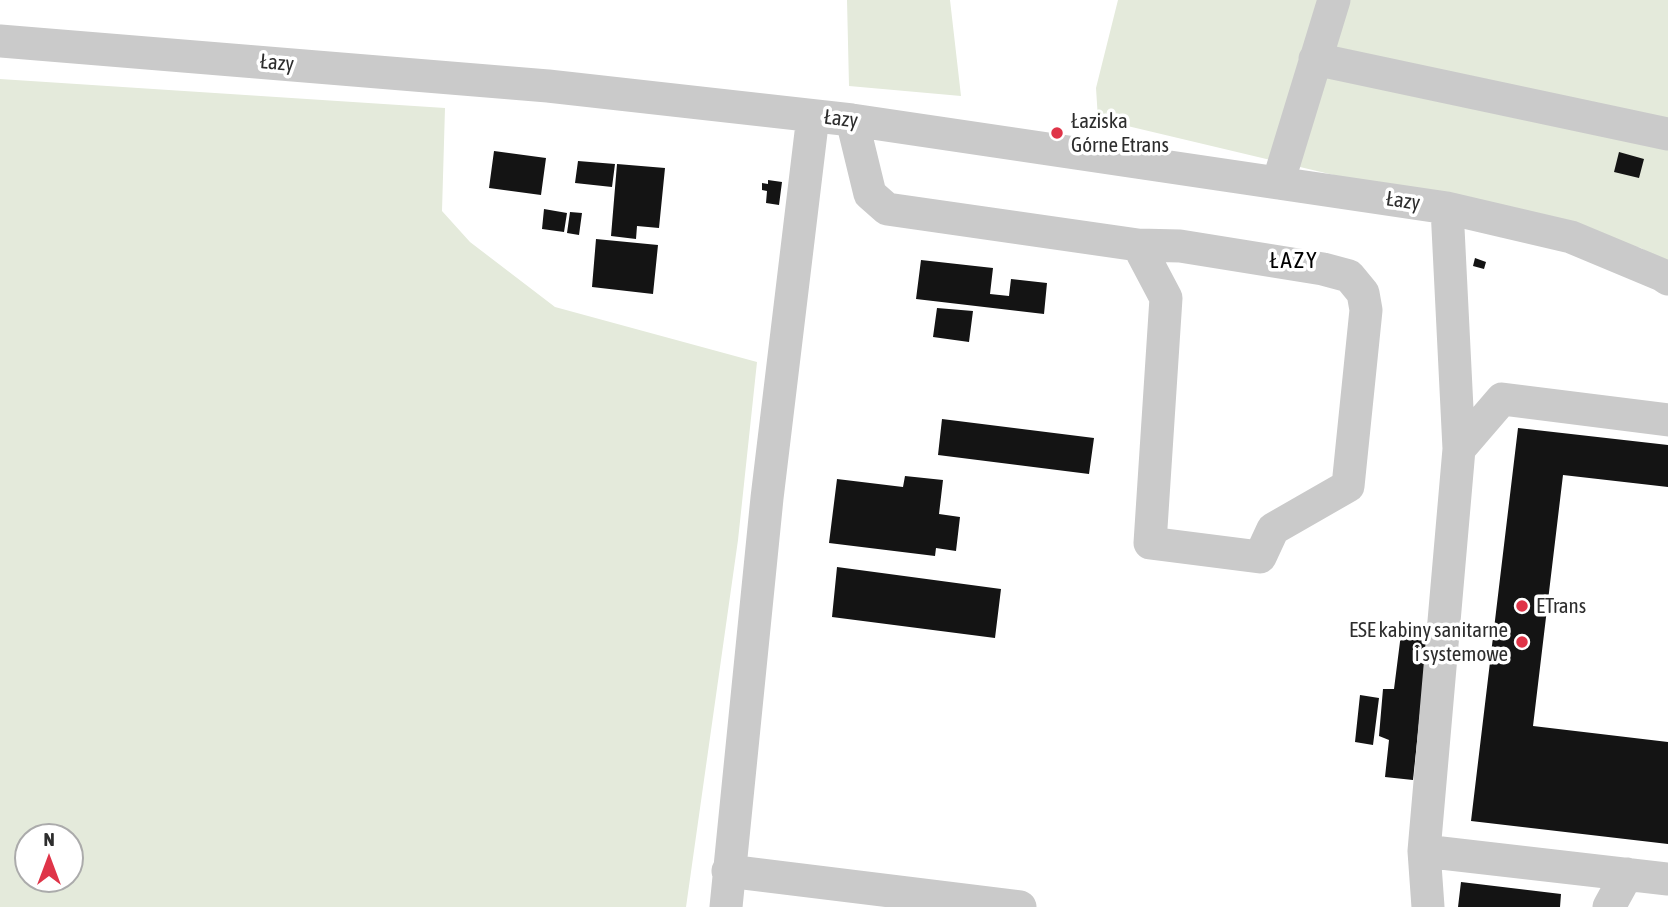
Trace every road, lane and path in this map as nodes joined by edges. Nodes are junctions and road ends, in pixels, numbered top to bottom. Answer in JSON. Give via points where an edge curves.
{"nodes":[{"id":1,"x":1334,"y":0,"type":"edge"},
{"id":2,"x":0,"y":41,"type":"edge"},
{"id":3,"x":1315,"y":59,"type":"junction"},
{"id":4,"x":813,"y":116,"type":"junction"},
{"id":5,"x":852,"y":120,"type":"junction"},
{"id":6,"x":1668,"y":134,"type":"edge"},
{"id":7,"x":1278,"y":183,"type":"junction"},
{"id":8,"x":1447,"y":208,"type":"junction"},
{"id":9,"x":1138,"y":245,"type":"junction"},
{"id":10,"x":1668,"y":279,"type":"edge"},
{"id":11,"x":1668,"y":420,"type":"edge"},
{"id":12,"x":1459,"y":449,"type":"junction"},
{"id":13,"x":1424,"y":851,"type":"junction"},
{"id":14,"x":728,"y":871,"type":"junction"},
{"id":15,"x":1627,"y":874,"type":"junction"},
{"id":16,"x":1668,"y":879,"type":"edge"},
{"id":17,"x":726,"y":907,"type":"edge"},
{"id":18,"x":1020,"y":907,"type":"edge"},
{"id":19,"x":1428,"y":907,"type":"edge"},
{"id":20,"x":1609,"y":907,"type":"edge"}],
"edges":[{"from":1,"to":3,"type":"street"},
{"from":2,"to":4,"type":"street","name":"Łazy","via":[[548,86]]},
{"from":3,"to":6,"type":"street"},
{"from":3,"to":7,"type":"street"},
{"from":4,"to":5,"type":"street","name":"Łazy"},
{"from":4,"to":14,"type":"street","via":[[766,498]]},
{"from":5,"to":7,"type":"street","name":"Łazy"},
{"from":5,"to":9,"type":"street","via":[[870,194],[887,209]]},
{"from":7,"to":8,"type":"street","name":"Łazy"},
{"from":8,"to":10,"type":"street","name":"Łazy","via":[[1571,237]]},
{"from":8,"to":12,"type":"street"},
{"from":9,"to":9,"type":"street","via":[[1180,246],[1323,269],[1349,276],[1363,293],[1366,310],[1348,486],[1273,529],[1261,557],[1150,543],[1166,298]]},
{"from":11,"to":12,"type":"street","via":[[1502,398]]},
{"from":12,"to":13,"type":"street"},
{"from":13,"to":15,"type":"street"},
{"from":13,"to":19,"type":"street"},
{"from":14,"to":17,"type":"street"},
{"from":14,"to":18,"type":"street"},
{"from":15,"to":16,"type":"street"},
{"from":15,"to":20,"type":"street"}]}
